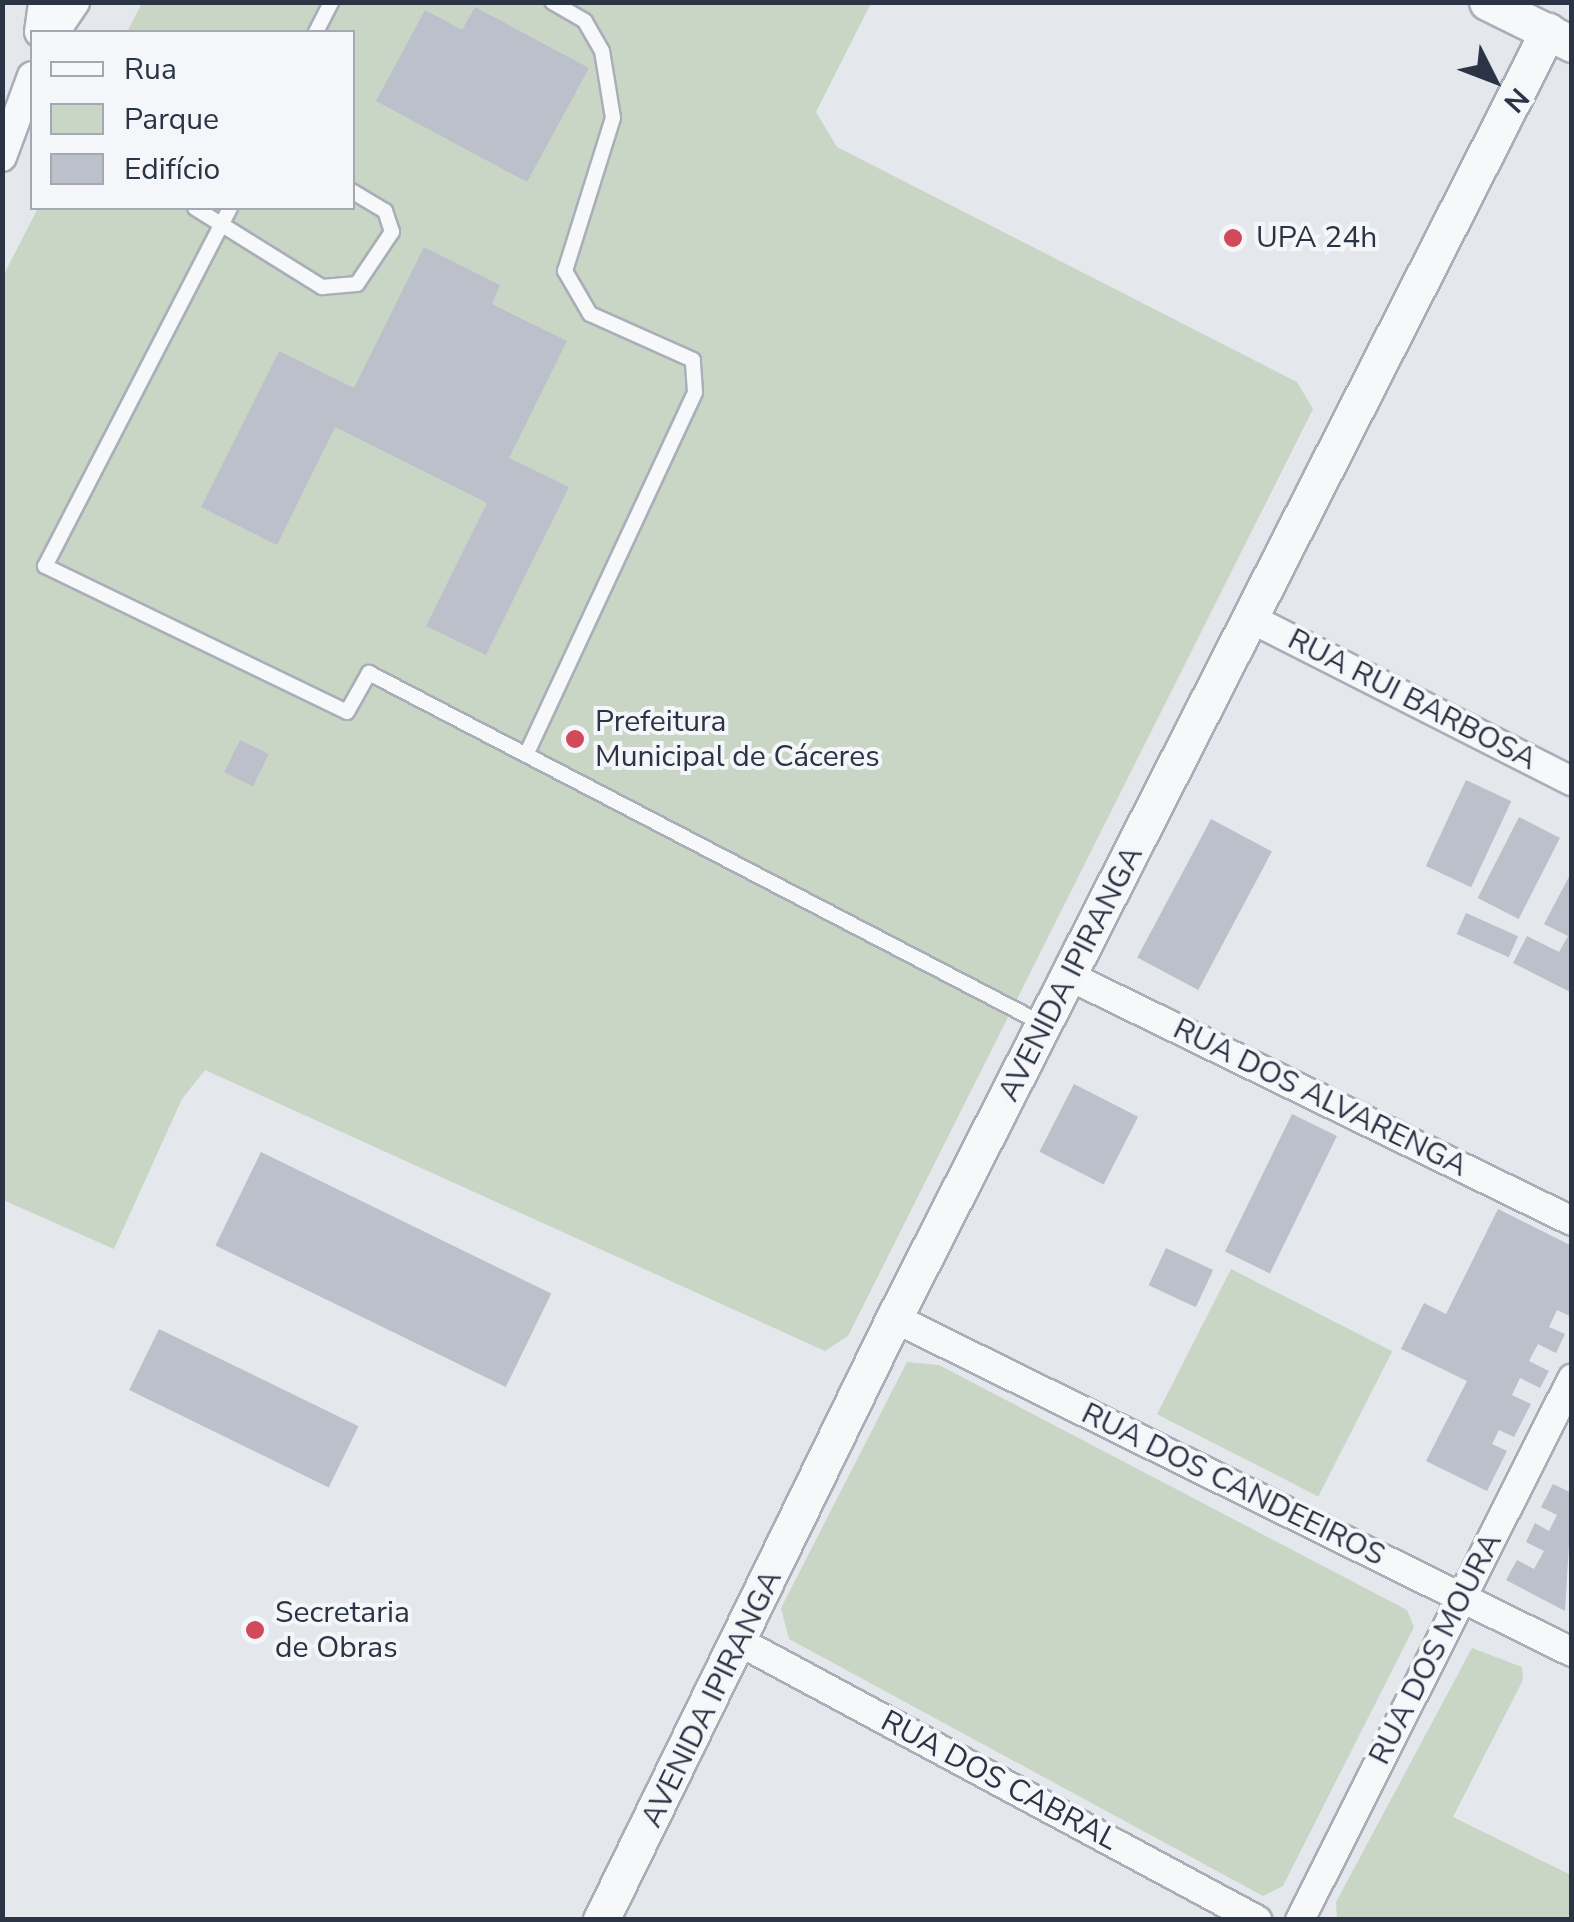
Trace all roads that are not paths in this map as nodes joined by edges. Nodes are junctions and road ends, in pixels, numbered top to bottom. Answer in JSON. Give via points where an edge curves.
{"nodes":[{"id":1,"x":44,"y":2,"type":"edge"},
{"id":2,"x":74,"y":2,"type":"edge"},
{"id":3,"x":331,"y":2,"type":"edge"},
{"id":4,"x":552,"y":2,"type":"edge"},
{"id":5,"x":1487,"y":2,"type":"edge"},
{"id":6,"x":39,"y":30,"type":"edge"},
{"id":7,"x":56,"y":30,"type":"edge"},
{"id":8,"x":317,"y":30,"type":"edge"},
{"id":9,"x":1560,"y":37,"type":"edge"},
{"id":10,"x":30,"y":93,"type":"edge"},
{"id":11,"x":27,"y":119,"type":"edge"},
{"id":12,"x":2,"y":157,"type":"edge"},
{"id":13,"x":355,"y":193,"type":"edge"},
{"id":14,"x":198,"y":210,"type":"edge"},
{"id":15,"x":229,"y":210,"type":"edge"},
{"id":16,"x":223,"y":222,"type":"junction"},
{"id":17,"x":1252,"y":620,"type":"junction"},
{"id":18,"x":526,"y":755,"type":"junction"},
{"id":19,"x":1572,"y":780,"type":"edge"},
{"id":20,"x":1069,"y":976,"type":"junction"},
{"id":21,"x":1046,"y":1025,"type":"junction"},
{"id":22,"x":1572,"y":1221,"type":"edge"},
{"id":23,"x":894,"y":1318,"type":"junction"},
{"id":24,"x":1572,"y":1379,"type":"edge"},
{"id":25,"x":1462,"y":1597,"type":"junction"},
{"id":26,"x":742,"y":1643,"type":"junction"},
{"id":27,"x":1572,"y":1652,"type":"edge"},
{"id":28,"x":601,"y":1920,"type":"edge"},
{"id":29,"x":1257,"y":1920,"type":"edge"},
{"id":30,"x":1300,"y":1920,"type":"edge"}],
"edges":[{"from":1,"to":6,"type":"street"},
{"from":2,"to":7,"type":"street"},
{"from":3,"to":8,"type":"lane"},
{"from":4,"to":18,"type":"lane","via":[[585,21],[602,51],[612,118],[565,271],[590,314],[693,360],[694,392]]},
{"from":5,"to":9,"type":"street"},
{"from":9,"to":17,"type":"street","name":"AVENIDA IPIRANGA"},
{"from":10,"to":11,"type":"street"},
{"from":11,"to":12,"type":"street"},
{"from":13,"to":16,"type":"lane","via":[[385,211],[392,232],[356,284],[322,287]]},
{"from":14,"to":16,"type":"lane"},
{"from":15,"to":16,"type":"lane"},
{"from":16,"to":18,"type":"lane","via":[[45,566],[347,712],[369,672]]},
{"from":17,"to":19,"type":"street","name":"RUA RUI BARBOSA"},
{"from":17,"to":20,"type":"street","name":"AVENIDA IPIRANGA"},
{"from":18,"to":21,"type":"lane"},
{"from":20,"to":21,"type":"street","name":"AVENIDA IPIRANGA"},
{"from":20,"to":22,"type":"street","name":"RUA DOS ALVARENGA"},
{"from":21,"to":23,"type":"street","name":"AVENIDA IPIRANGA"},
{"from":23,"to":25,"type":"street","name":"RUA DOS CANDEEIROS"},
{"from":23,"to":26,"type":"street","name":"AVENIDA IPIRANGA"},
{"from":24,"to":25,"type":"street","name":"RUA DOS MOURA"},
{"from":25,"to":27,"type":"street","name":"RUA DOS CANDEEIROS"},
{"from":25,"to":30,"type":"street","name":"RUA DOS MOURA"},
{"from":26,"to":28,"type":"street","name":"AVENIDA IPIRANGA"},
{"from":26,"to":29,"type":"street","name":"RUA DOS CABRAL"}]}
